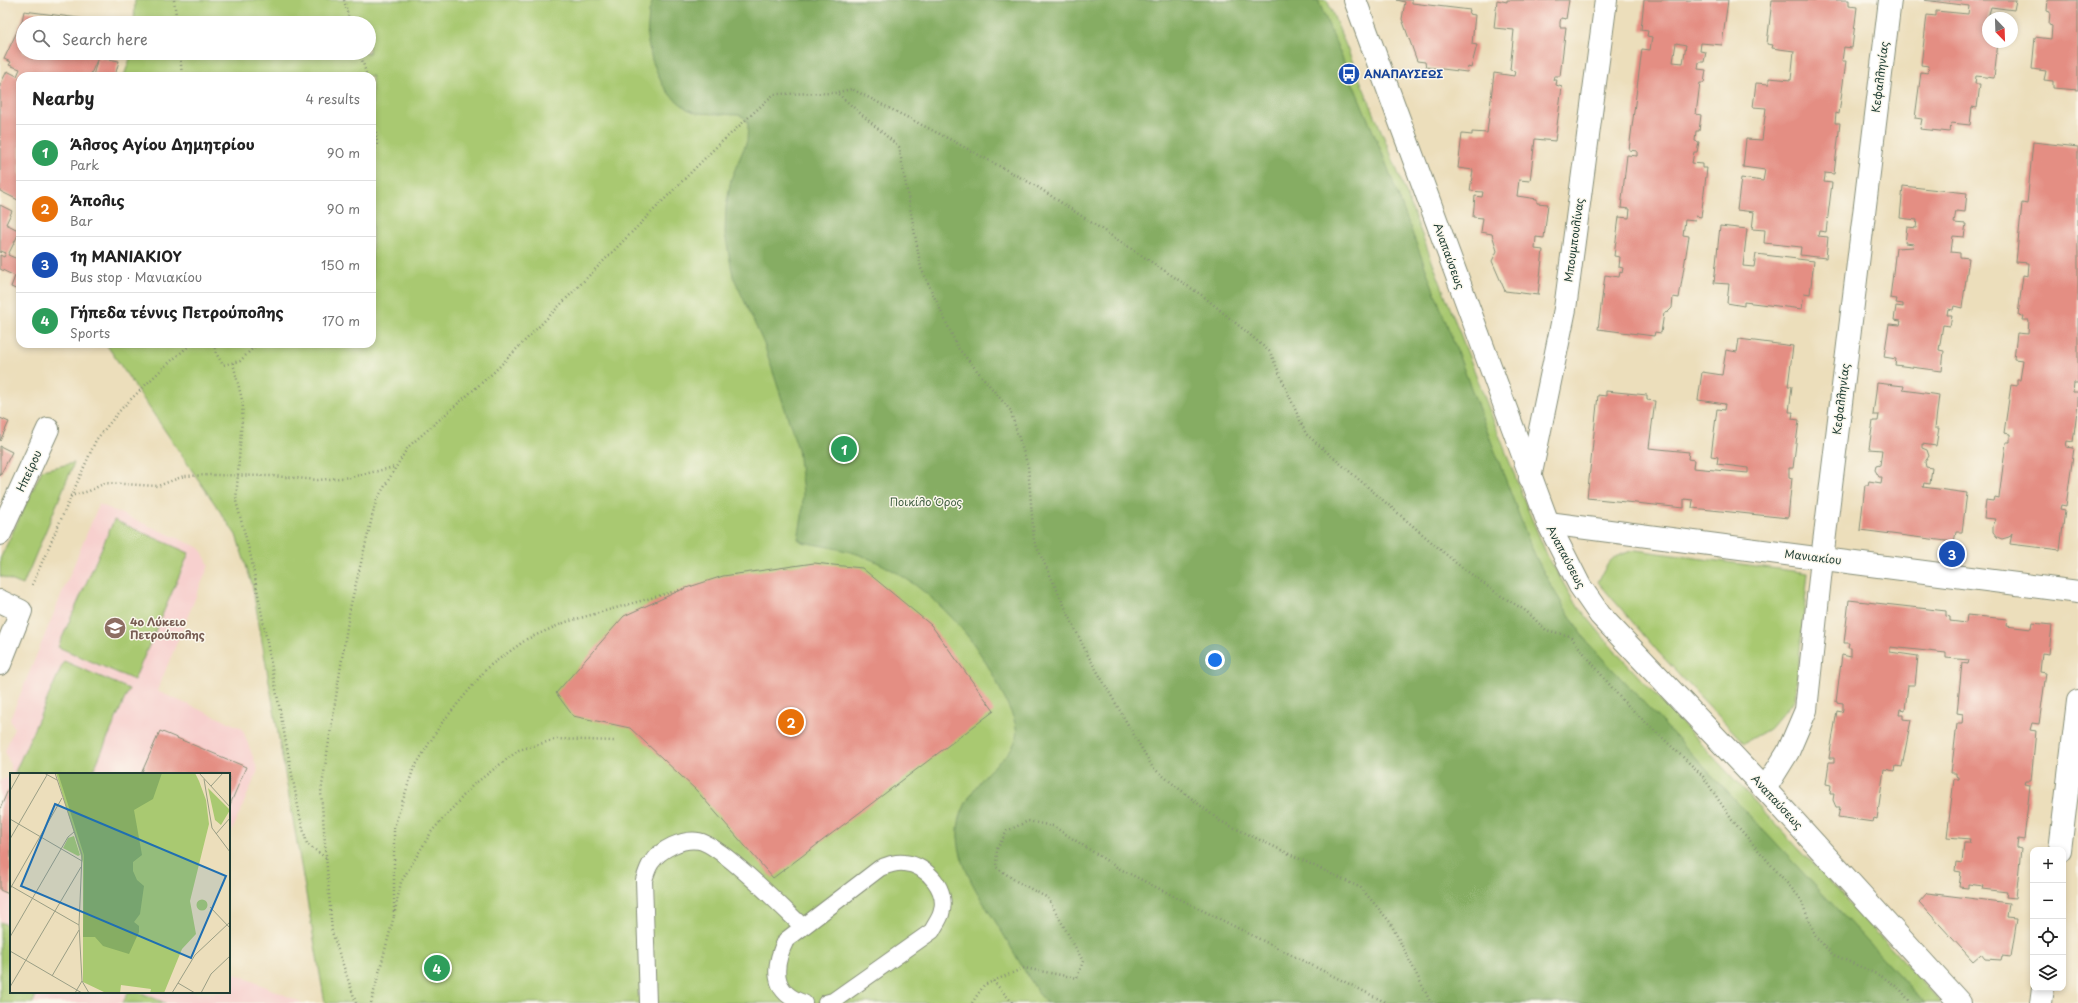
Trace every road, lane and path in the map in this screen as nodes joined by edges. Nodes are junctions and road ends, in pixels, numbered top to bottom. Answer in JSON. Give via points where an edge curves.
{"nodes":[{"id":1,"x":174,"y":0,"type":"edge"},
{"id":2,"x":344,"y":0,"type":"edge"},
{"id":3,"x":1355,"y":0,"type":"edge"},
{"id":4,"x":1606,"y":0,"type":"edge"},
{"id":5,"x":1890,"y":0,"type":"edge"},
{"id":6,"x":176,"y":16,"type":"edge"},
{"id":7,"x":348,"y":16,"type":"edge"},
{"id":8,"x":181,"y":60,"type":"edge"},
{"id":9,"x":362,"y":60,"type":"edge"},
{"id":10,"x":182,"y":72,"type":"edge"},
{"id":11,"x":366,"y":72,"type":"edge"},
{"id":12,"x":837,"y":92,"type":"junction"},
{"id":13,"x":376,"y":134,"type":"edge"},
{"id":14,"x":376,"y":147,"type":"edge"},
{"id":15,"x":186,"y":348,"type":"edge"},
{"id":16,"x":215,"y":348,"type":"edge"},
{"id":17,"x":253,"y":348,"type":"edge"},
{"id":18,"x":232,"y":363,"type":"junction"},
{"id":19,"x":48,"y":429,"type":"dead end"},
{"id":20,"x":396,"y":467,"type":"junction"},
{"id":21,"x":237,"y":475,"type":"junction"},
{"id":22,"x":1530,"y":478,"type":"junction"},
{"id":23,"x":70,"y":496,"type":"junction"},
{"id":24,"x":1548,"y":523,"type":"junction"},
{"id":25,"x":0,"y":534,"type":"edge"},
{"id":26,"x":1822,"y":559,"type":"junction"},
{"id":27,"x":683,"y":589,"type":"dead end"},
{"id":28,"x":2078,"y":592,"type":"edge"},
{"id":29,"x":0,"y":601,"type":"edge"},
{"id":30,"x":20,"y":611,"type":"junction"},
{"id":31,"x":0,"y":664,"type":"edge"},
{"id":32,"x":2078,"y":701,"type":"edge"},
{"id":33,"x":616,"y":741,"type":"dead end"},
{"id":34,"x":1766,"y":789,"type":"junction"},
{"id":35,"x":2060,"y":847,"type":"edge"},
{"id":36,"x":326,"y":858,"type":"junction"},
{"id":37,"x":394,"y":916,"type":"junction"},
{"id":38,"x":802,"y":926,"type":"junction"},
{"id":39,"x":993,"y":981,"type":"junction"},
{"id":40,"x":2043,"y":991,"type":"edge"},
{"id":41,"x":356,"y":1003,"type":"edge"},
{"id":42,"x":371,"y":1003,"type":"edge"},
{"id":43,"x":648,"y":1003,"type":"edge"},
{"id":44,"x":804,"y":1003,"type":"edge"},
{"id":45,"x":826,"y":1003,"type":"edge"},
{"id":46,"x":972,"y":1003,"type":"edge"},
{"id":47,"x":1013,"y":1003,"type":"edge"},
{"id":48,"x":1387,"y":1003,"type":"edge"},
{"id":49,"x":1431,"y":1003,"type":"edge"},
{"id":50,"x":1911,"y":1003,"type":"edge"},
{"id":51,"x":1960,"y":1003,"type":"edge"},
{"id":52,"x":2041,"y":1003,"type":"edge"}],
"edges":[{"from":1,"to":6,"type":"path"},
{"from":2,"to":7,"type":"path"},
{"from":3,"to":22,"type":"street","name":"Αναπαύσεως"},
{"from":4,"to":22,"type":"street","name":"Μπουμπουλίνας","via":[[1565,309]]},
{"from":5,"to":26,"type":"street","name":"Κεφαλληνίας"},
{"from":8,"to":10,"type":"path"},
{"from":9,"to":11,"type":"path"},
{"from":12,"to":20,"type":"path","via":[[774,94],[714,149],[494,372],[408,447]]},
{"from":12,"to":49,"type":"path","via":[[899,148],[921,268],[958,348],[1010,410],[1028,466],[1034,541],[1086,652],[1153,768],[1220,821],[1361,888],[1390,922]]},
{"from":12,"to":50,"type":"path","via":[[852,89],[1036,186],[1203,296],[1249,334],[1270,352],[1306,434],[1456,562],[1498,594],[1526,611],[1546,630],[1570,636],[1622,700],[1702,775],[1732,820],[1800,898],[1816,937],[1832,954],[1883,977],[1900,989]]},
{"from":13,"to":14,"type":"path"},
{"from":15,"to":23,"type":"path","via":[[122,408],[101,434]]},
{"from":16,"to":18,"type":"path","via":[[223,365]]},
{"from":17,"to":18,"type":"path","via":[[240,361]]},
{"from":18,"to":21,"type":"path","via":[[243,404]]},
{"from":19,"to":25,"type":"street","name":"Ηπείρου"},
{"from":20,"to":21,"type":"path","via":[[351,478],[318,480]]},
{"from":20,"to":36,"type":"path","via":[[376,500],[350,608],[321,792]]},
{"from":21,"to":23,"type":"path","via":[[184,476],[158,486],[105,483]]},
{"from":21,"to":36,"type":"path","via":[[236,501],[252,558],[300,817],[308,844]]},
{"from":22,"to":24,"type":"street","name":"Αναπαύσεως"},
{"from":23,"to":30,"type":"path"},
{"from":24,"to":26,"type":"street","name":"Μανιακίου"},
{"from":24,"to":34,"type":"street","name":"Αναπαύσεως","via":[[1580,586],[1600,615]]},
{"from":26,"to":28,"type":"street","name":"Μανιακίου"},
{"from":26,"to":34,"type":"street","name":"Κεφαλληνίας","via":[[1806,710],[1788,752]]},
{"from":27,"to":37,"type":"path","via":[[566,622],[527,639],[488,667],[440,724],[413,770],[394,827]]},
{"from":29,"to":30,"type":"street"},
{"from":30,"to":31,"type":"street"},
{"from":32,"to":35,"type":"street"},
{"from":33,"to":37,"type":"path","via":[[557,739],[519,750],[473,785],[432,830],[401,882]]},
{"from":34,"to":51,"type":"street","name":"Αναπαύσεως"},
{"from":36,"to":41,"type":"path","via":[[332,932]]},
{"from":37,"to":42,"type":"path"},
{"from":38,"to":43,"type":"lane","via":[[720,851],[700,841],[684,841],[667,848],[651,862],[644,880]]},
{"from":38,"to":44,"type":"lane","via":[[786,940],[776,965],[781,985],[788,994]]},
{"from":38,"to":45,"type":"lane","via":[[880,868],[891,863],[917,866],[931,875],[940,889],[941,914],[932,931],[834,1001]]},
{"from":39,"to":46,"type":"path","via":[[984,985]]},
{"from":39,"to":47,"type":"path"},
{"from":39,"to":48,"type":"path","via":[[1024,968],[1077,978],[1083,961],[1048,898],[1016,882],[996,867],[997,849],[1007,831],[1028,821],[1053,826],[1118,868]]},
{"from":40,"to":52,"type":"street"}]}
